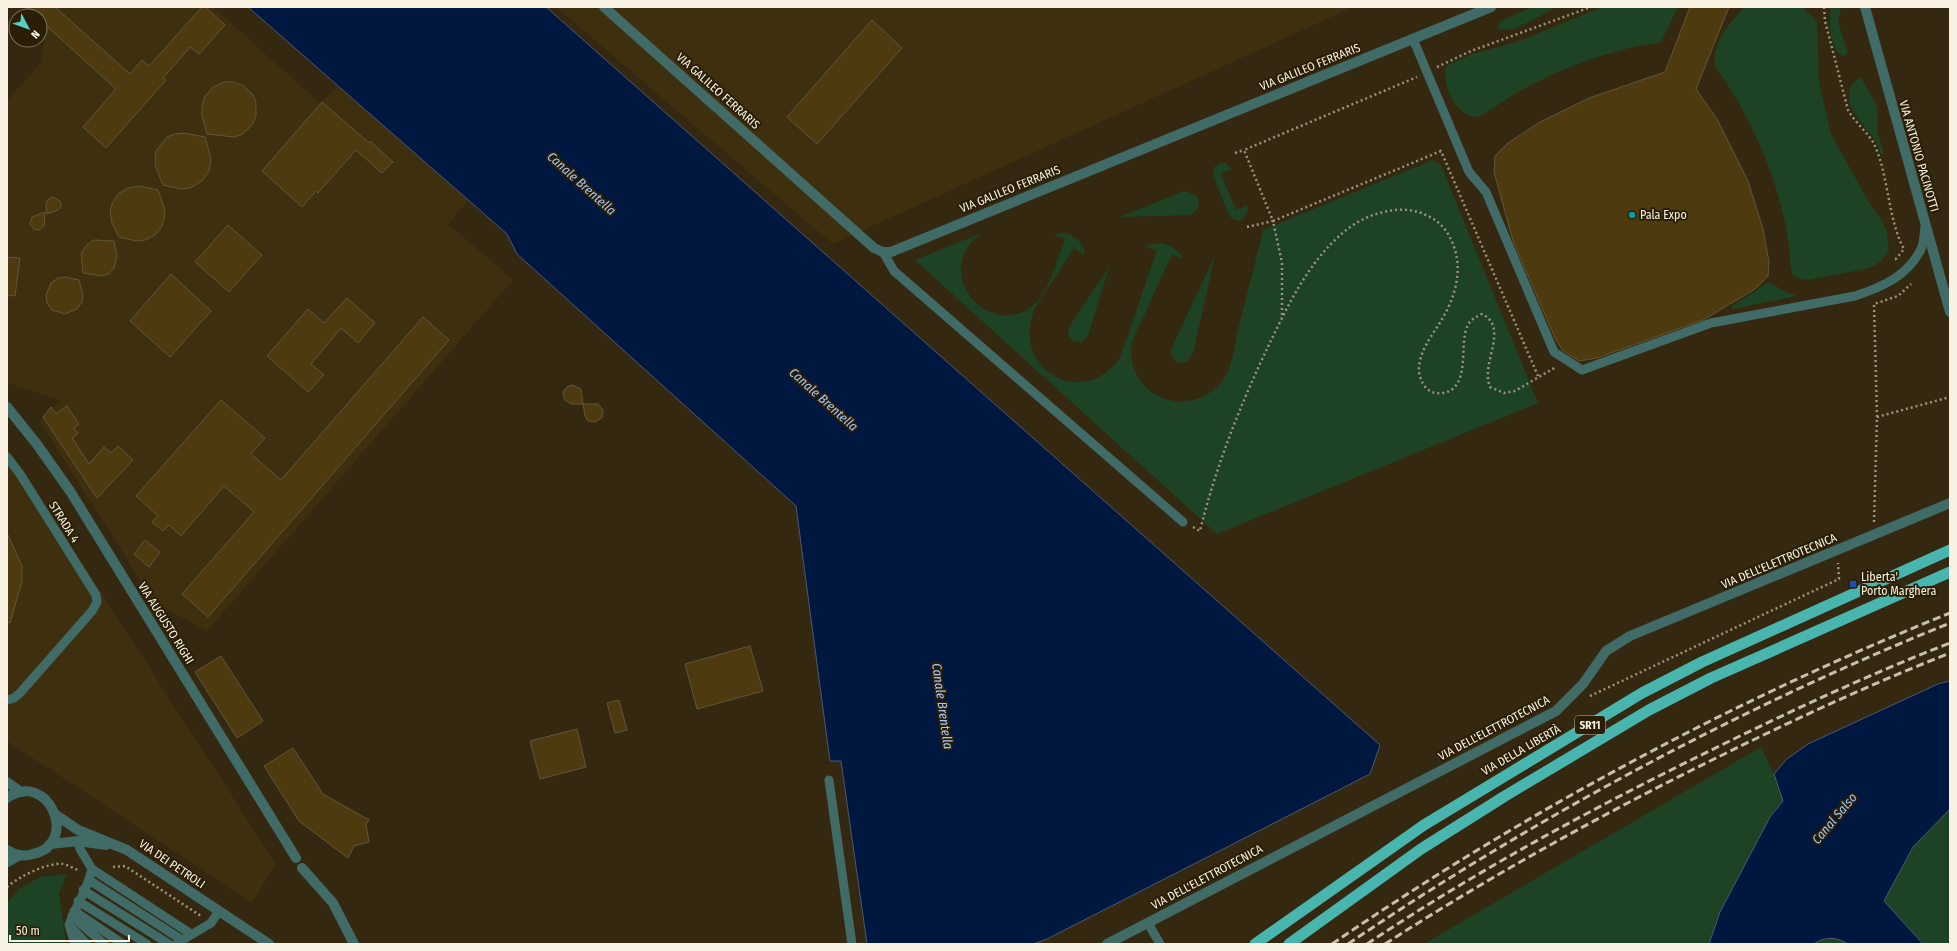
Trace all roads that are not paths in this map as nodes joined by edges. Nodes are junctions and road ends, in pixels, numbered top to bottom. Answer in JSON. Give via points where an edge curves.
{"nodes":[{"id":1,"x":604,"y":7,"type":"edge"},
{"id":2,"x":1490,"y":7,"type":"edge"},
{"id":3,"x":1865,"y":7,"type":"edge"},
{"id":4,"x":1413,"y":39,"type":"junction"},
{"id":5,"x":1925,"y":227,"type":"junction"},
{"id":6,"x":883,"y":252,"type":"junction"},
{"id":7,"x":1950,"y":312,"type":"edge"},
{"id":8,"x":7,"y":407,"type":"edge"},
{"id":9,"x":7,"y":457,"type":"edge"},
{"id":10,"x":1950,"y":503,"type":"edge"},
{"id":11,"x":1183,"y":522,"type":"dead end"},
{"id":12,"x":1950,"y":550,"type":"edge"},
{"id":13,"x":1950,"y":572,"type":"edge"},
{"id":14,"x":7,"y":700,"type":"edge"},
{"id":15,"x":829,"y":780,"type":"dead end"},
{"id":16,"x":7,"y":782,"type":"edge"},
{"id":17,"x":21,"y":792,"type":"junction"},
{"id":18,"x":7,"y":798,"type":"edge"},
{"id":19,"x":56,"y":815,"type":"junction"},
{"id":20,"x":78,"y":841,"type":"junction"},
{"id":21,"x":50,"y":844,"type":"junction"},
{"id":22,"x":7,"y":850,"type":"edge"},
{"id":23,"x":127,"y":850,"type":"junction"},
{"id":24,"x":20,"y":855,"type":"junction"},
{"id":25,"x":296,"y":858,"type":"dead end"},
{"id":26,"x":7,"y":862,"type":"edge"},
{"id":27,"x":302,"y":868,"type":"dead end"},
{"id":28,"x":92,"y":869,"type":"junction"},
{"id":29,"x":89,"y":880,"type":"junction"},
{"id":30,"x":83,"y":890,"type":"junction"},
{"id":31,"x":78,"y":901,"type":"junction"},
{"id":32,"x":219,"y":911,"type":"junction"},
{"id":33,"x":72,"y":918,"type":"junction"},
{"id":34,"x":1148,"y":923,"type":"junction"},
{"id":35,"x":191,"y":934,"type":"junction"},
{"id":36,"x":179,"y":942,"type":"edge"},
{"id":37,"x":75,"y":944,"type":"edge"},
{"id":38,"x":87,"y":944,"type":"edge"},
{"id":39,"x":104,"y":944,"type":"edge"},
{"id":40,"x":124,"y":944,"type":"edge"},
{"id":41,"x":147,"y":944,"type":"edge"},
{"id":42,"x":169,"y":944,"type":"edge"},
{"id":43,"x":268,"y":944,"type":"edge"},
{"id":44,"x":354,"y":944,"type":"edge"},
{"id":45,"x":852,"y":944,"type":"edge"},
{"id":46,"x":1106,"y":944,"type":"edge"},
{"id":47,"x":1160,"y":944,"type":"edge"},
{"id":48,"x":1255,"y":944,"type":"edge"},
{"id":49,"x":1289,"y":944,"type":"edge"}],
"edges":[{"from":1,"to":6,"type":"street","name":"VIA GALILEO FERRARIS","via":[[874,248]]},
{"from":2,"to":4,"type":"street","name":"VIA GALILEO FERRARIS"},
{"from":3,"to":5,"type":"street","name":"VIA ANTONIO PACINOTTI"},
{"from":4,"to":5,"type":"lane","via":[[1469,172],[1486,192],[1554,352],[1582,370],[1711,323],[1855,296],[1878,289],[1907,269],[1921,248]]},
{"from":4,"to":6,"type":"street","name":"VIA GALILEO FERRARIS","via":[[891,252]]},
{"from":5,"to":7,"type":"street","name":"VIA ANTONIO PACINOTTI"},
{"from":6,"to":11,"type":"lane","via":[[894,271]]},
{"from":8,"to":25,"type":"street","name":"VIA AUGUSTO RIGHI","via":[[70,491]]},
{"from":9,"to":14,"type":"lane","name":"STRADA 4","via":[[96,594],[97,602],[20,693]]},
{"from":10,"to":34,"type":"street","name":"VIA DELL'ELETTROTECNICA","via":[[1630,636],[1606,651],[1583,684],[1556,711]]},
{"from":12,"to":48,"type":"highway","name":"VIA DELLA LIBERTÀ","number":"SR11","via":[[1702,662],[1642,693],[1424,825]]},
{"from":13,"to":49,"type":"highway","number":"SR11","via":[[1711,678],[1649,710],[1421,849]]},
{"from":15,"to":45,"type":"lane"},
{"from":16,"to":17,"type":"street"},
{"from":17,"to":18,"type":"street"},
{"from":17,"to":19,"type":"street","name":"VIA DEI PETROLI","via":[[30,792],[42,797],[52,806]]},
{"from":19,"to":21,"type":"street","via":[[55,835]]},
{"from":19,"to":23,"type":"street","name":"VIA DEI PETROLI","via":[[78,830]]},
{"from":20,"to":21,"type":"street"},
{"from":20,"to":23,"type":"street"},
{"from":20,"to":28,"type":"lane"},
{"from":21,"to":24,"type":"street","via":[[36,854]]},
{"from":22,"to":24,"type":"street"},
{"from":23,"to":32,"type":"street","name":"VIA DEI PETROLI"},
{"from":24,"to":26,"type":"street"},
{"from":27,"to":44,"type":"street","via":[[333,903]]},
{"from":28,"to":29,"type":"lane"},
{"from":28,"to":35,"type":"lane"},
{"from":29,"to":30,"type":"lane"},
{"from":29,"to":36,"type":"lane"},
{"from":30,"to":31,"type":"lane"},
{"from":30,"to":42,"type":"lane"},
{"from":31,"to":33,"type":"lane"},
{"from":31,"to":41,"type":"lane"},
{"from":32,"to":35,"type":"lane","via":[[211,923]]},
{"from":32,"to":43,"type":"street","name":"VIA DEI PETROLI"},
{"from":33,"to":37,"type":"lane"},
{"from":33,"to":38,"type":"lane"},
{"from":33,"to":39,"type":"lane"},
{"from":33,"to":40,"type":"lane"},
{"from":34,"to":46,"type":"street","name":"VIA DELL'ELETTROTECNICA"},
{"from":34,"to":47,"type":"lane"},
{"from":35,"to":36,"type":"lane"}]}
